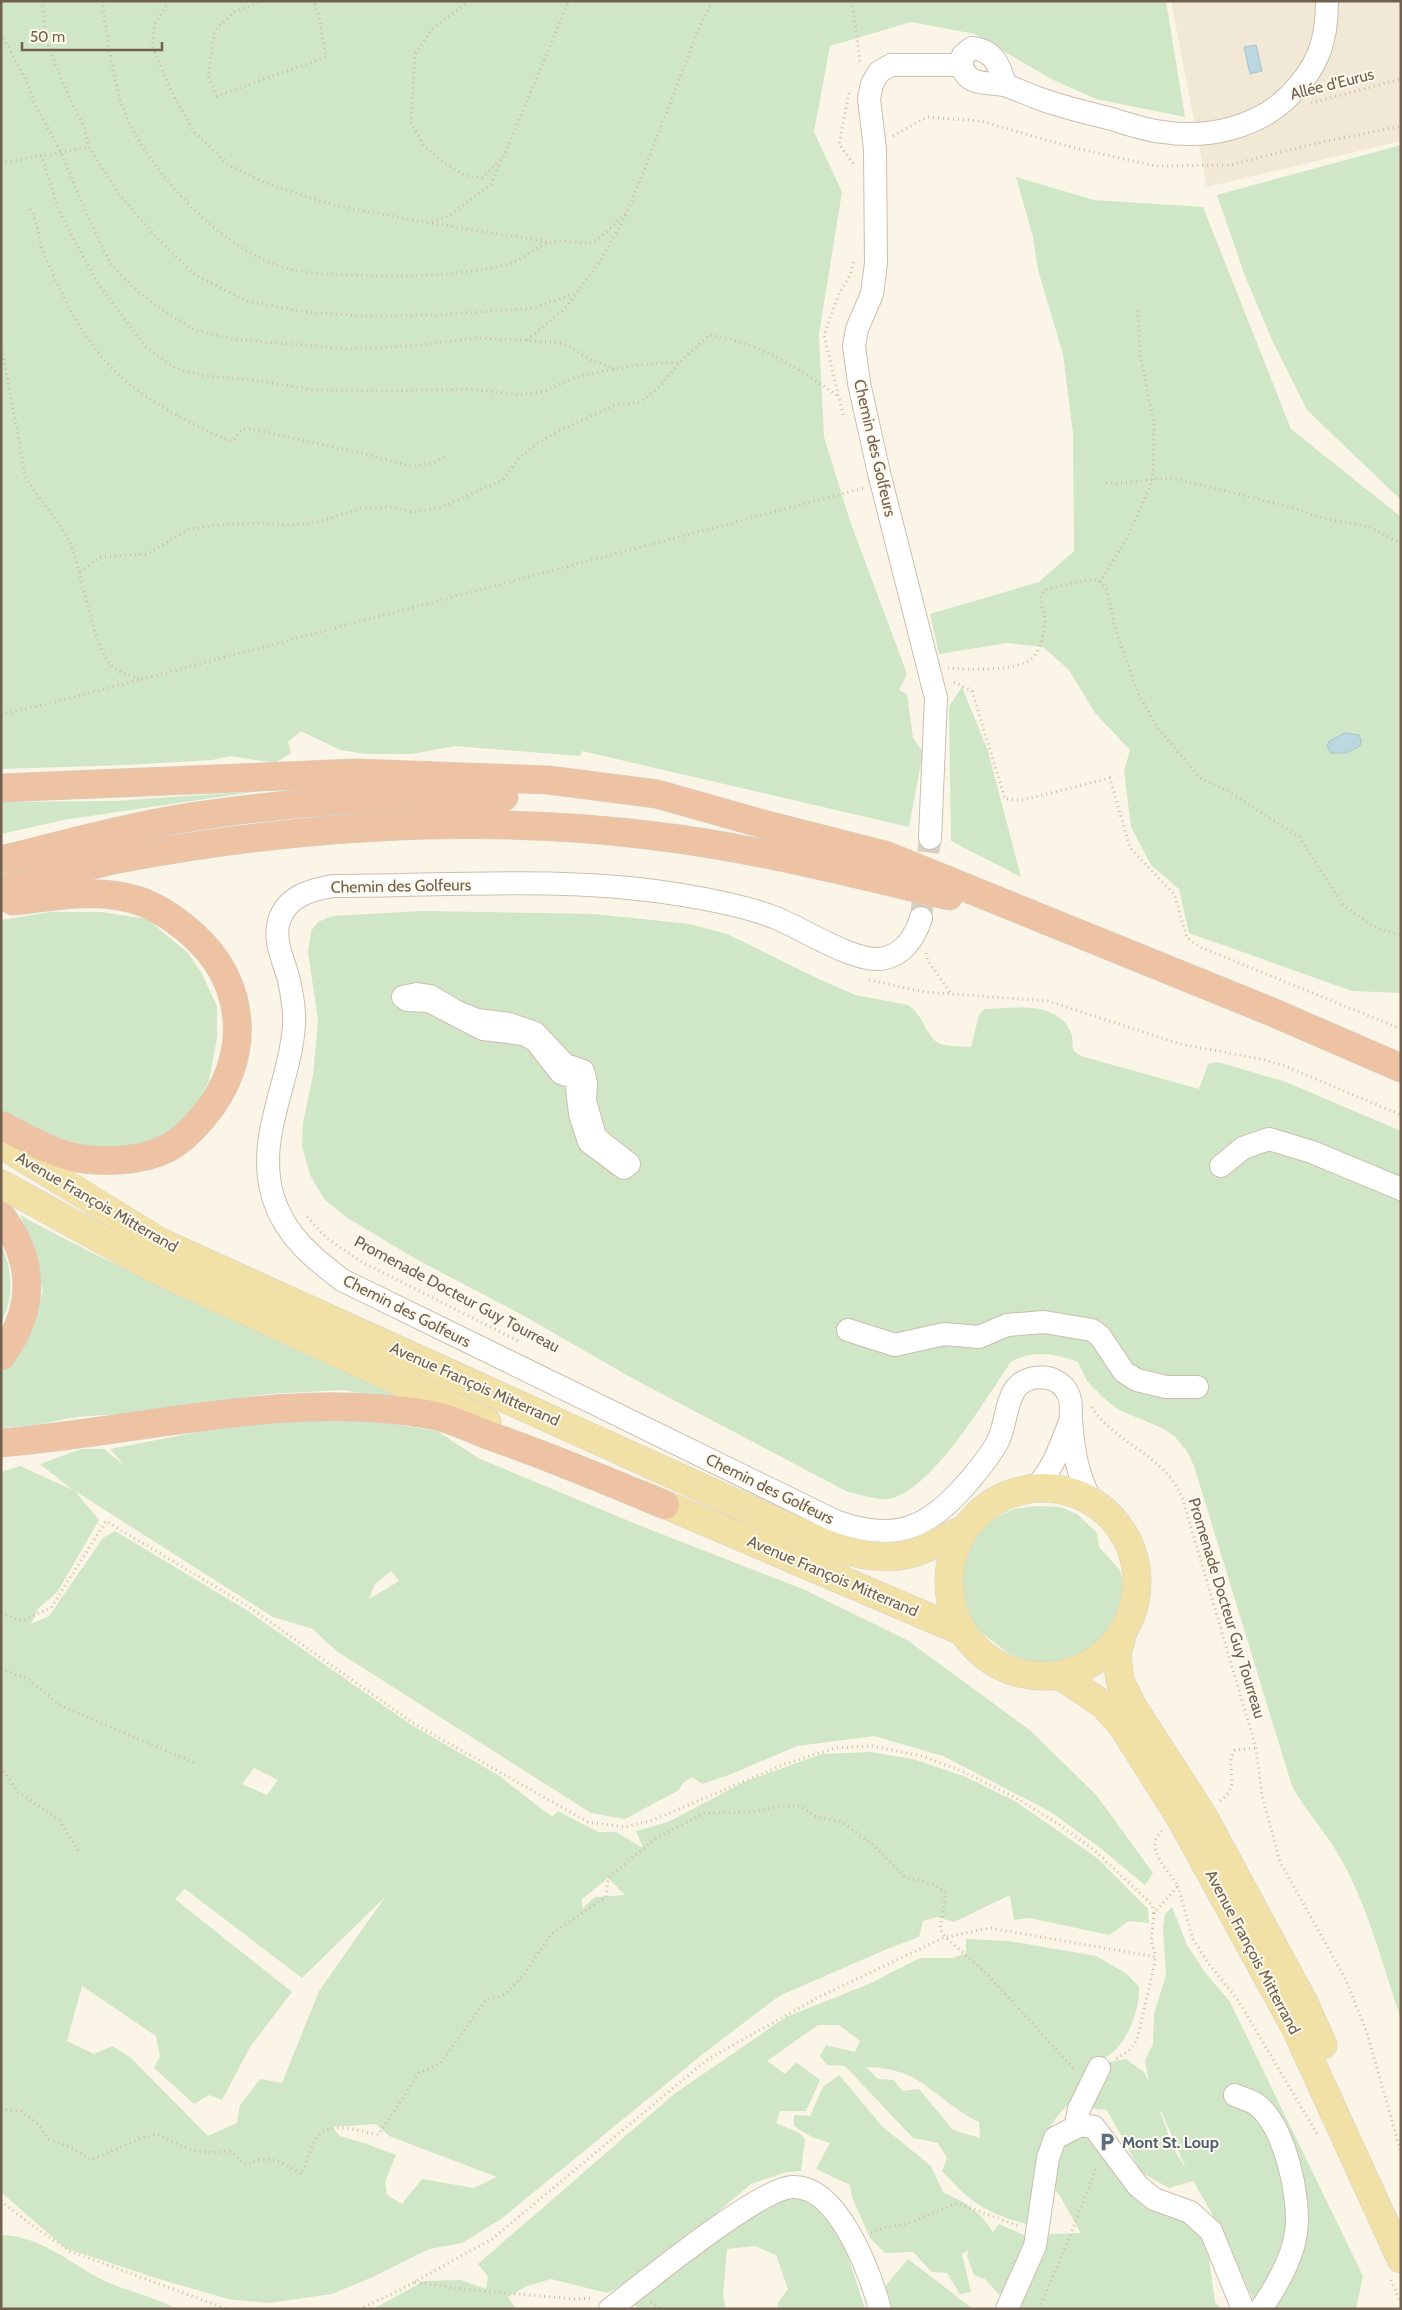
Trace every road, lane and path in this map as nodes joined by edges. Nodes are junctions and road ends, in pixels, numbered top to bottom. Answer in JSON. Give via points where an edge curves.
{"nodes":[{"id":1,"x":42,"y":1,"type":"edge"},
{"id":2,"x":102,"y":1,"type":"edge"},
{"id":3,"x":168,"y":1,"type":"edge"},
{"id":4,"x":263,"y":1,"type":"edge"},
{"id":5,"x":314,"y":1,"type":"edge"},
{"id":6,"x":469,"y":1,"type":"edge"},
{"id":7,"x":569,"y":1,"type":"edge"},
{"id":8,"x":712,"y":1,"type":"edge"},
{"id":9,"x":1327,"y":1,"type":"edge"},
{"id":10,"x":1,"y":34,"type":"edge"},
{"id":11,"x":1401,"y":79,"type":"edge"},
{"id":12,"x":1304,"y":104,"type":"dead end"},
{"id":13,"x":1401,"y":126,"type":"edge"},
{"id":14,"x":90,"y":147,"type":"junction"},
{"id":15,"x":874,"y":150,"type":"junction"},
{"id":16,"x":62,"y":152,"type":"junction"},
{"id":17,"x":41,"y":155,"type":"junction"},
{"id":18,"x":503,"y":158,"type":"junction"},
{"id":19,"x":1,"y":162,"type":"edge"},
{"id":20,"x":30,"y":209,"type":"dead end"},
{"id":21,"x":629,"y":209,"type":"junction"},
{"id":22,"x":430,"y":223,"type":"junction"},
{"id":23,"x":550,"y":242,"type":"junction"},
{"id":24,"x":855,"y":255,"type":"dead end"},
{"id":25,"x":576,"y":292,"type":"junction"},
{"id":26,"x":1138,"y":310,"type":"dead end"},
{"id":27,"x":527,"y":341,"type":"junction"},
{"id":28,"x":1,"y":344,"type":"edge"},
{"id":29,"x":680,"y":362,"type":"junction"},
{"id":30,"x":615,"y":369,"type":"junction"},
{"id":31,"x":838,"y":396,"type":"junction"},
{"id":32,"x":844,"y":419,"type":"dead end"},
{"id":33,"x":446,"y":456,"type":"dead end"},
{"id":34,"x":861,"y":479,"type":"dead end"},
{"id":35,"x":1153,"y":479,"type":"junction"},
{"id":36,"x":1106,"y":483,"type":"dead end"},
{"id":37,"x":863,"y":488,"type":"junction"},
{"id":38,"x":866,"y":497,"type":"dead end"},
{"id":39,"x":1401,"y":543,"type":"edge"},
{"id":40,"x":80,"y":572,"type":"junction"},
{"id":41,"x":1100,"y":582,"type":"junction"},
{"id":42,"x":930,"y":671,"type":"junction"},
{"id":43,"x":142,"y":679,"type":"junction"},
{"id":44,"x":1,"y":714,"type":"edge"},
{"id":45,"x":1,"y":788,"type":"edge"},
{"id":46,"x":763,"y":824,"type":"junction"},
{"id":47,"x":930,"y":838,"type":"tunnel mouth"},
{"id":48,"x":1,"y":860,"type":"edge"},
{"id":49,"x":1,"y":890,"type":"edge"},
{"id":50,"x":1,"y":903,"type":"edge"},
{"id":51,"x":1034,"y":916,"type":"junction"},
{"id":52,"x":921,"y":918,"type":"joint"},
{"id":53,"x":1401,"y":935,"type":"edge"},
{"id":54,"x":867,"y":980,"type":"dead end"},
{"id":55,"x":950,"y":993,"type":"junction"},
{"id":56,"x":1401,"y":1028,"type":"edge"},
{"id":57,"x":1401,"y":1068,"type":"edge"},
{"id":58,"x":1401,"y":1115,"type":"edge"},
{"id":59,"x":1,"y":1125,"type":"edge"},
{"id":60,"x":1,"y":1144,"type":"edge"},
{"id":61,"x":1222,"y":1166,"type":"dead end"},
{"id":62,"x":624,"y":1168,"type":"joint"},
{"id":63,"x":1,"y":1184,"type":"edge"},
{"id":64,"x":1401,"y":1189,"type":"edge"},
{"id":65,"x":305,"y":1214,"type":"dead end"},
{"id":66,"x":1,"y":1216,"type":"edge"},
{"id":67,"x":848,"y":1330,"type":"dead end"},
{"id":68,"x":521,"y":1343,"type":"dead end"},
{"id":69,"x":1,"y":1356,"type":"edge"},
{"id":70,"x":1197,"y":1387,"type":"dead end"},
{"id":71,"x":1090,"y":1404,"type":"dead end"},
{"id":72,"x":1071,"y":1418,"type":"junction"},
{"id":73,"x":1,"y":1443,"type":"edge"},
{"id":74,"x":1035,"y":1488,"type":"junction"},
{"id":75,"x":1090,"y":1500,"type":"junction"},
{"id":76,"x":665,"y":1505,"type":"junction"},
{"id":77,"x":964,"y":1529,"type":"junction"},
{"id":78,"x":1,"y":1612,"type":"edge"},
{"id":79,"x":961,"y":1631,"type":"junction"},
{"id":80,"x":1122,"y":1636,"type":"junction"},
{"id":81,"x":1,"y":1669,"type":"edge"},
{"id":82,"x":1061,"y":1676,"type":"junction"},
{"id":83,"x":1256,"y":1748,"type":"junction"},
{"id":84,"x":195,"y":1762,"type":"dead end"},
{"id":85,"x":1,"y":1767,"type":"edge"},
{"id":86,"x":1221,"y":1801,"type":"dead end"},
{"id":87,"x":1160,"y":1832,"type":"dead end"},
{"id":88,"x":79,"y":1852,"type":"dead end"},
{"id":89,"x":1178,"y":1886,"type":"junction"},
{"id":90,"x":1154,"y":1913,"type":"junction"},
{"id":91,"x":945,"y":1938,"type":"junction"},
{"id":92,"x":1156,"y":1957,"type":"junction"},
{"id":93,"x":3,"y":2068,"type":"dead end"},
{"id":94,"x":1099,"y":2068,"type":"joint"},
{"id":95,"x":1,"y":2073,"type":"edge"},
{"id":96,"x":1089,"y":2089,"type":"junction"},
{"id":97,"x":1235,"y":2095,"type":"dead end"},
{"id":98,"x":1,"y":2109,"type":"edge"},
{"id":99,"x":1075,"y":2128,"type":"junction"},
{"id":100,"x":1321,"y":2141,"type":"dead end"},
{"id":101,"x":1107,"y":2142,"type":"junction"},
{"id":102,"x":1401,"y":2153,"type":"edge"},
{"id":103,"x":1,"y":2201,"type":"edge"},
{"id":104,"x":1401,"y":2212,"type":"edge"},
{"id":105,"x":1037,"y":2232,"type":"junction"},
{"id":106,"x":854,"y":2240,"type":"junction"},
{"id":107,"x":1396,"y":2269,"type":"edge"},
{"id":108,"x":415,"y":2282,"type":"junction"},
{"id":109,"x":618,"y":2303,"type":"edge"},
{"id":110,"x":1401,"y":2304,"type":"edge"},
{"id":111,"x":227,"y":2309,"type":"edge"},
{"id":112,"x":359,"y":2309,"type":"edge"},
{"id":113,"x":880,"y":2309,"type":"edge"},
{"id":114,"x":1007,"y":2309,"type":"edge"},
{"id":115,"x":1039,"y":2309,"type":"edge"},
{"id":116,"x":1243,"y":2309,"type":"edge"},
{"id":117,"x":1261,"y":2309,"type":"edge"}],
"edges":[{"from":1,"to":14,"type":"path","via":[[46,40]]},
{"from":2,"to":23,"type":"path","via":[[122,104],[140,145],[188,204],[252,254],[289,269],[391,276],[469,272],[511,263]]},
{"from":3,"to":22,"type":"path","via":[[155,24],[152,46],[172,93],[195,133],[228,165],[265,183],[333,205]]},
{"from":4,"to":5,"type":"path","via":[[235,10],[215,30],[208,76],[217,96],[326,57]]},
{"from":6,"to":18,"type":"path","via":[[433,28],[415,54],[411,123],[424,146],[466,176],[482,178]]},
{"from":7,"to":18,"type":"path"},
{"from":8,"to":21,"type":"path"},
{"from":9,"to":15,"type":"street","name":"Chemin des Golfeurs","via":[[1327,27],[1316,63],[1295,90],[1269,113],[1235,128],[1199,135],[1162,132],[1036,98],[1005,85],[992,56],[983,49],[972,48],[963,55],[961,65],[891,65],[879,72],[869,99]]},
{"from":10,"to":16,"type":"path"},
{"from":11,"to":12,"type":"path","name":"Allée d'Eurus"},
{"from":13,"to":15,"type":"path","via":[[1230,165],[1155,166],[1071,147],[980,121],[927,117]]},
{"from":14,"to":16,"type":"path"},
{"from":14,"to":25,"type":"path","via":[[119,194],[156,238],[195,275],[247,301],[306,312],[362,316],[438,315],[533,308]]},
{"from":15,"to":42,"type":"street","name":"Chemin des Golfeurs","via":[[876,263],[872,294],[857,329],[854,346],[879,473]]},
{"from":16,"to":17,"type":"path"},
{"from":16,"to":27,"type":"path","via":[[110,263],[162,310],[195,330],[240,340],[349,349],[477,338]]},
{"from":17,"to":19,"type":"path"},
{"from":17,"to":30,"type":"path","via":[[59,211],[97,282],[146,347],[175,368],[206,376],[315,390],[472,390],[519,395],[545,391],[579,376]]},
{"from":18,"to":22,"type":"path","via":[[491,184],[450,215]]},
{"from":20,"to":33,"type":"path","via":[[40,233],[42,249],[81,329],[100,357],[126,383],[159,406],[232,441],[242,430],[250,429],[409,466]]},
{"from":21,"to":23,"type":"path","via":[[592,243]]},
{"from":21,"to":25,"type":"path","via":[[599,263]]},
{"from":22,"to":23,"type":"path"},
{"from":24,"to":31,"type":"path","via":[[850,275],[839,294],[824,335]]},
{"from":25,"to":27,"type":"path","via":[[565,308]]},
{"from":26,"to":35,"type":"path","via":[[1140,355],[1154,423]]},
{"from":27,"to":30,"type":"path","via":[[569,346],[590,360]]},
{"from":28,"to":40,"type":"path","via":[[25,475],[34,493],[66,535]]},
{"from":29,"to":30,"type":"path"},
{"from":29,"to":31,"type":"path","via":[[709,335],[728,338],[805,372]]},
{"from":29,"to":40,"type":"path","via":[[659,387],[640,402],[616,405],[560,430],[518,459],[503,480],[440,508],[412,512],[387,507],[363,508],[318,522],[189,529],[147,554],[100,558]]},
{"from":31,"to":32,"type":"path"},
{"from":34,"to":37,"type":"path"},
{"from":35,"to":36,"type":"path","via":[[1132,484]]},
{"from":35,"to":39,"type":"path","via":[[1172,478],[1291,507],[1322,518],[1369,527]]},
{"from":35,"to":41,"type":"path","via":[[1127,538]]},
{"from":37,"to":38,"type":"path"},
{"from":37,"to":43,"type":"path"},
{"from":40,"to":43,"type":"path","via":[[94,627],[112,667]]},
{"from":41,"to":42,"type":"path","via":[[1092,579],[1047,589],[1041,595],[1040,605],[1046,622],[1040,647],[1024,664],[972,671],[942,668]]},
{"from":41,"to":53,"type":"path","via":[[1107,590],[1115,628],[1138,693],[1157,727],[1200,778],[1228,791],[1299,837],[1343,906],[1372,926]]},
{"from":42,"to":47,"type":"street","name":"Chemin des Golfeurs","via":[[936,698]]},
{"from":42,"to":56,"type":"path","via":[[972,691],[1004,799],[1022,800],[1110,778],[1130,848],[1174,894],[1187,938],[1208,950]]},
{"from":43,"to":44,"type":"path"},
{"from":45,"to":46,"type":"highway","via":[[356,773],[548,780],[657,794]]},
{"from":46,"to":48,"type":"highway","via":[[655,807],[549,798],[436,796],[322,801],[211,814]]},
{"from":46,"to":51,"type":"highway","via":[[885,855]]},
{"from":49,"to":51,"type":"highway","via":[[116,860],[219,844],[313,831],[436,823],[545,826],[656,836],[762,853]]},
{"from":50,"to":59,"type":"highway","via":[[80,894],[134,899],[176,920],[217,959],[228,981],[238,1018],[237,1047],[229,1079],[192,1130],[166,1149],[136,1158],[79,1158],[50,1151]]},
{"from":51,"to":57,"type":"highway"},
{"from":52,"to":55,"type":"path","via":[[922,942],[928,961]]},
{"from":52,"to":72,"type":"street","name":"Chemin des Golfeurs","via":[[917,932],[908,944],[895,954],[878,959],[860,957],[774,918],[734,905],[632,888],[499,884],[333,886],[312,890],[296,897],[284,908],[279,922],[278,938],[289,980],[294,1022],[287,1071],[267,1144],[268,1173],[274,1200],[288,1228],[308,1254],[342,1280],[859,1530],[882,1532],[907,1528],[933,1517],[952,1501],[996,1444],[1009,1401],[1015,1389],[1026,1380],[1040,1377],[1054,1380],[1065,1389],[1072,1402]]},
{"from":54,"to":55,"type":"path","via":[[925,992]]},
{"from":55,"to":58,"type":"path","via":[[1048,1001],[1180,1044],[1285,1066]]},
{"from":60,"to":77,"type":"main road","name":"Avenue François Mitterrand","via":[[160,1242],[828,1545],[845,1551],[889,1557],[918,1552]]},
{"from":61,"to":64,"type":"street","via":[[1243,1148],[1269,1140],[1312,1152]]},
{"from":62,"to":62,"type":"street","via":[[589,1142],[580,1114],[576,1078],[561,1073],[532,1038],[482,1029],[429,1001],[403,997],[430,996],[477,1020],[517,1026],[542,1037],[565,1065],[582,1070],[586,1083],[585,1101],[594,1133],[597,1139],[627,1161],[629,1164]]},
{"from":63,"to":76,"type":"main road","name":"Avenue François Mitterrand","via":[[153,1268]]},
{"from":65,"to":68,"type":"path","name":"Promenade Docteur Guy Tourreau","via":[[328,1239],[362,1262]]},
{"from":66,"to":69,"type":"highway","via":[[20,1248],[28,1298]]},
{"from":67,"to":70,"type":"street","via":[[895,1345],[944,1334],[979,1337],[1007,1325],[1044,1322],[1092,1330],[1100,1336],[1124,1372],[1136,1380],[1166,1387]]},
{"from":71,"to":83,"type":"path","name":"Promenade Docteur Guy Tourreau","via":[[1102,1421],[1148,1454],[1177,1485]]},
{"from":72,"to":74,"type":"street","name":"Chemin des Golfeurs","via":[[1058,1455]]},
{"from":72,"to":75,"type":"street","name":"Chemin des Golfeurs","via":[[1078,1467]]},
{"from":73,"to":76,"type":"highway","via":[[277,1408],[367,1407],[434,1416],[549,1456]]},
{"from":74,"to":75,"type":"main road","via":[[1062,1490]]},
{"from":74,"to":77,"type":"main road","via":[[990,1503]]},
{"from":75,"to":80,"type":"main road","via":[[1122,1531],[1136,1565],[1136,1602]]},
{"from":76,"to":79,"type":"main road","name":"Avenue François Mitterrand"},
{"from":77,"to":79,"type":"main road","via":[[950,1563],[949,1600]]},
{"from":78,"to":90,"type":"path","via":[[22,1621],[51,1608],[106,1521],[249,1607],[413,1723],[588,1822],[626,1827],[653,1820],[785,1764],[835,1748],[872,1746],[922,1756],[964,1772],[1016,1798],[1094,1850],[1152,1905]]},
{"from":79,"to":82,"type":"main road","via":[[989,1661],[1023,1675]]},
{"from":80,"to":82,"type":"main road","via":[[1095,1662]]},
{"from":80,"to":104,"type":"main road","name":"Avenue François Mitterrand","via":[[1117,1655],[1120,1681],[1202,1814],[1303,2001]]},
{"from":81,"to":84,"type":"path","via":[[28,1678],[61,1706]]},
{"from":82,"to":107,"type":"main road","name":"Avenue François Mitterrand","via":[[1104,1705],[1122,1727],[1181,1819],[1295,2027]]},
{"from":83,"to":86,"type":"path","via":[[1235,1750],[1231,1756],[1232,1787],[1229,1795]]},
{"from":83,"to":102,"type":"path","name":"Promenade Docteur Guy Tourreau","via":[[1262,1796],[1280,1862],[1346,1980],[1367,2033]]},
{"from":85,"to":88,"type":"path","via":[[18,1792],[59,1820]]},
{"from":87,"to":89,"type":"path","via":[[1155,1837],[1156,1853]]},
{"from":89,"to":90,"type":"path"},
{"from":89,"to":100,"type":"path","via":[[1194,1939],[1208,1963],[1238,2000]]},
{"from":90,"to":92,"type":"path","via":[[1151,1941]]},
{"from":91,"to":92,"type":"path","via":[[990,1928]]},
{"from":91,"to":96,"type":"path","via":[[986,1973],[1068,2060]]},
{"from":91,"to":98,"type":"path","via":[[940,1929],[946,1893],[933,1884],[904,1877],[872,1844],[842,1822],[814,1816],[801,1806],[705,1813],[656,1838],[608,1878],[606,1897],[551,1934],[524,1975],[504,1995],[486,2000],[440,2064],[419,2073],[378,2135],[355,2129],[331,2128],[316,2138],[302,2174],[279,2160],[259,2159],[246,2165],[230,2151],[206,2154],[188,2150],[158,2134],[91,2160],[48,2139],[38,2124],[21,2111]]},
{"from":91,"to":108,"type":"path","via":[[819,1996],[708,2058],[492,2239]]},
{"from":92,"to":94,"type":"path","via":[[1137,2040],[1129,2051]]},
{"from":93,"to":95,"type":"path"},
{"from":94,"to":96,"type":"street"},
{"from":96,"to":99,"type":"street","via":[[1079,2109]]},
{"from":97,"to":117,"type":"street","via":[[1256,2105],[1276,2129],[1290,2169],[1297,2208],[1296,2234],[1290,2256]]},
{"from":99,"to":101,"type":"street","via":[[1080,2125],[1094,2127]]},
{"from":99,"to":105,"type":"street","via":[[1054,2138]]},
{"from":101,"to":115,"type":"path"},
{"from":101,"to":116,"type":"street","via":[[1138,2186],[1154,2199],[1190,2212],[1211,2230]]},
{"from":103,"to":111,"type":"path","via":[[70,2251]]},
{"from":105,"to":106,"type":"path","via":[[956,2203],[906,2224],[882,2228]]},
{"from":105,"to":114,"type":"street","via":[[1035,2246]]},
{"from":106,"to":109,"type":"street","via":[[834,2211],[815,2192],[792,2187],[780,2190],[750,2205]]},
{"from":106,"to":113,"type":"street"},
{"from":107,"to":110,"type":"path"},
{"from":108,"to":109,"type":"path"},
{"from":108,"to":112,"type":"path"}]}
